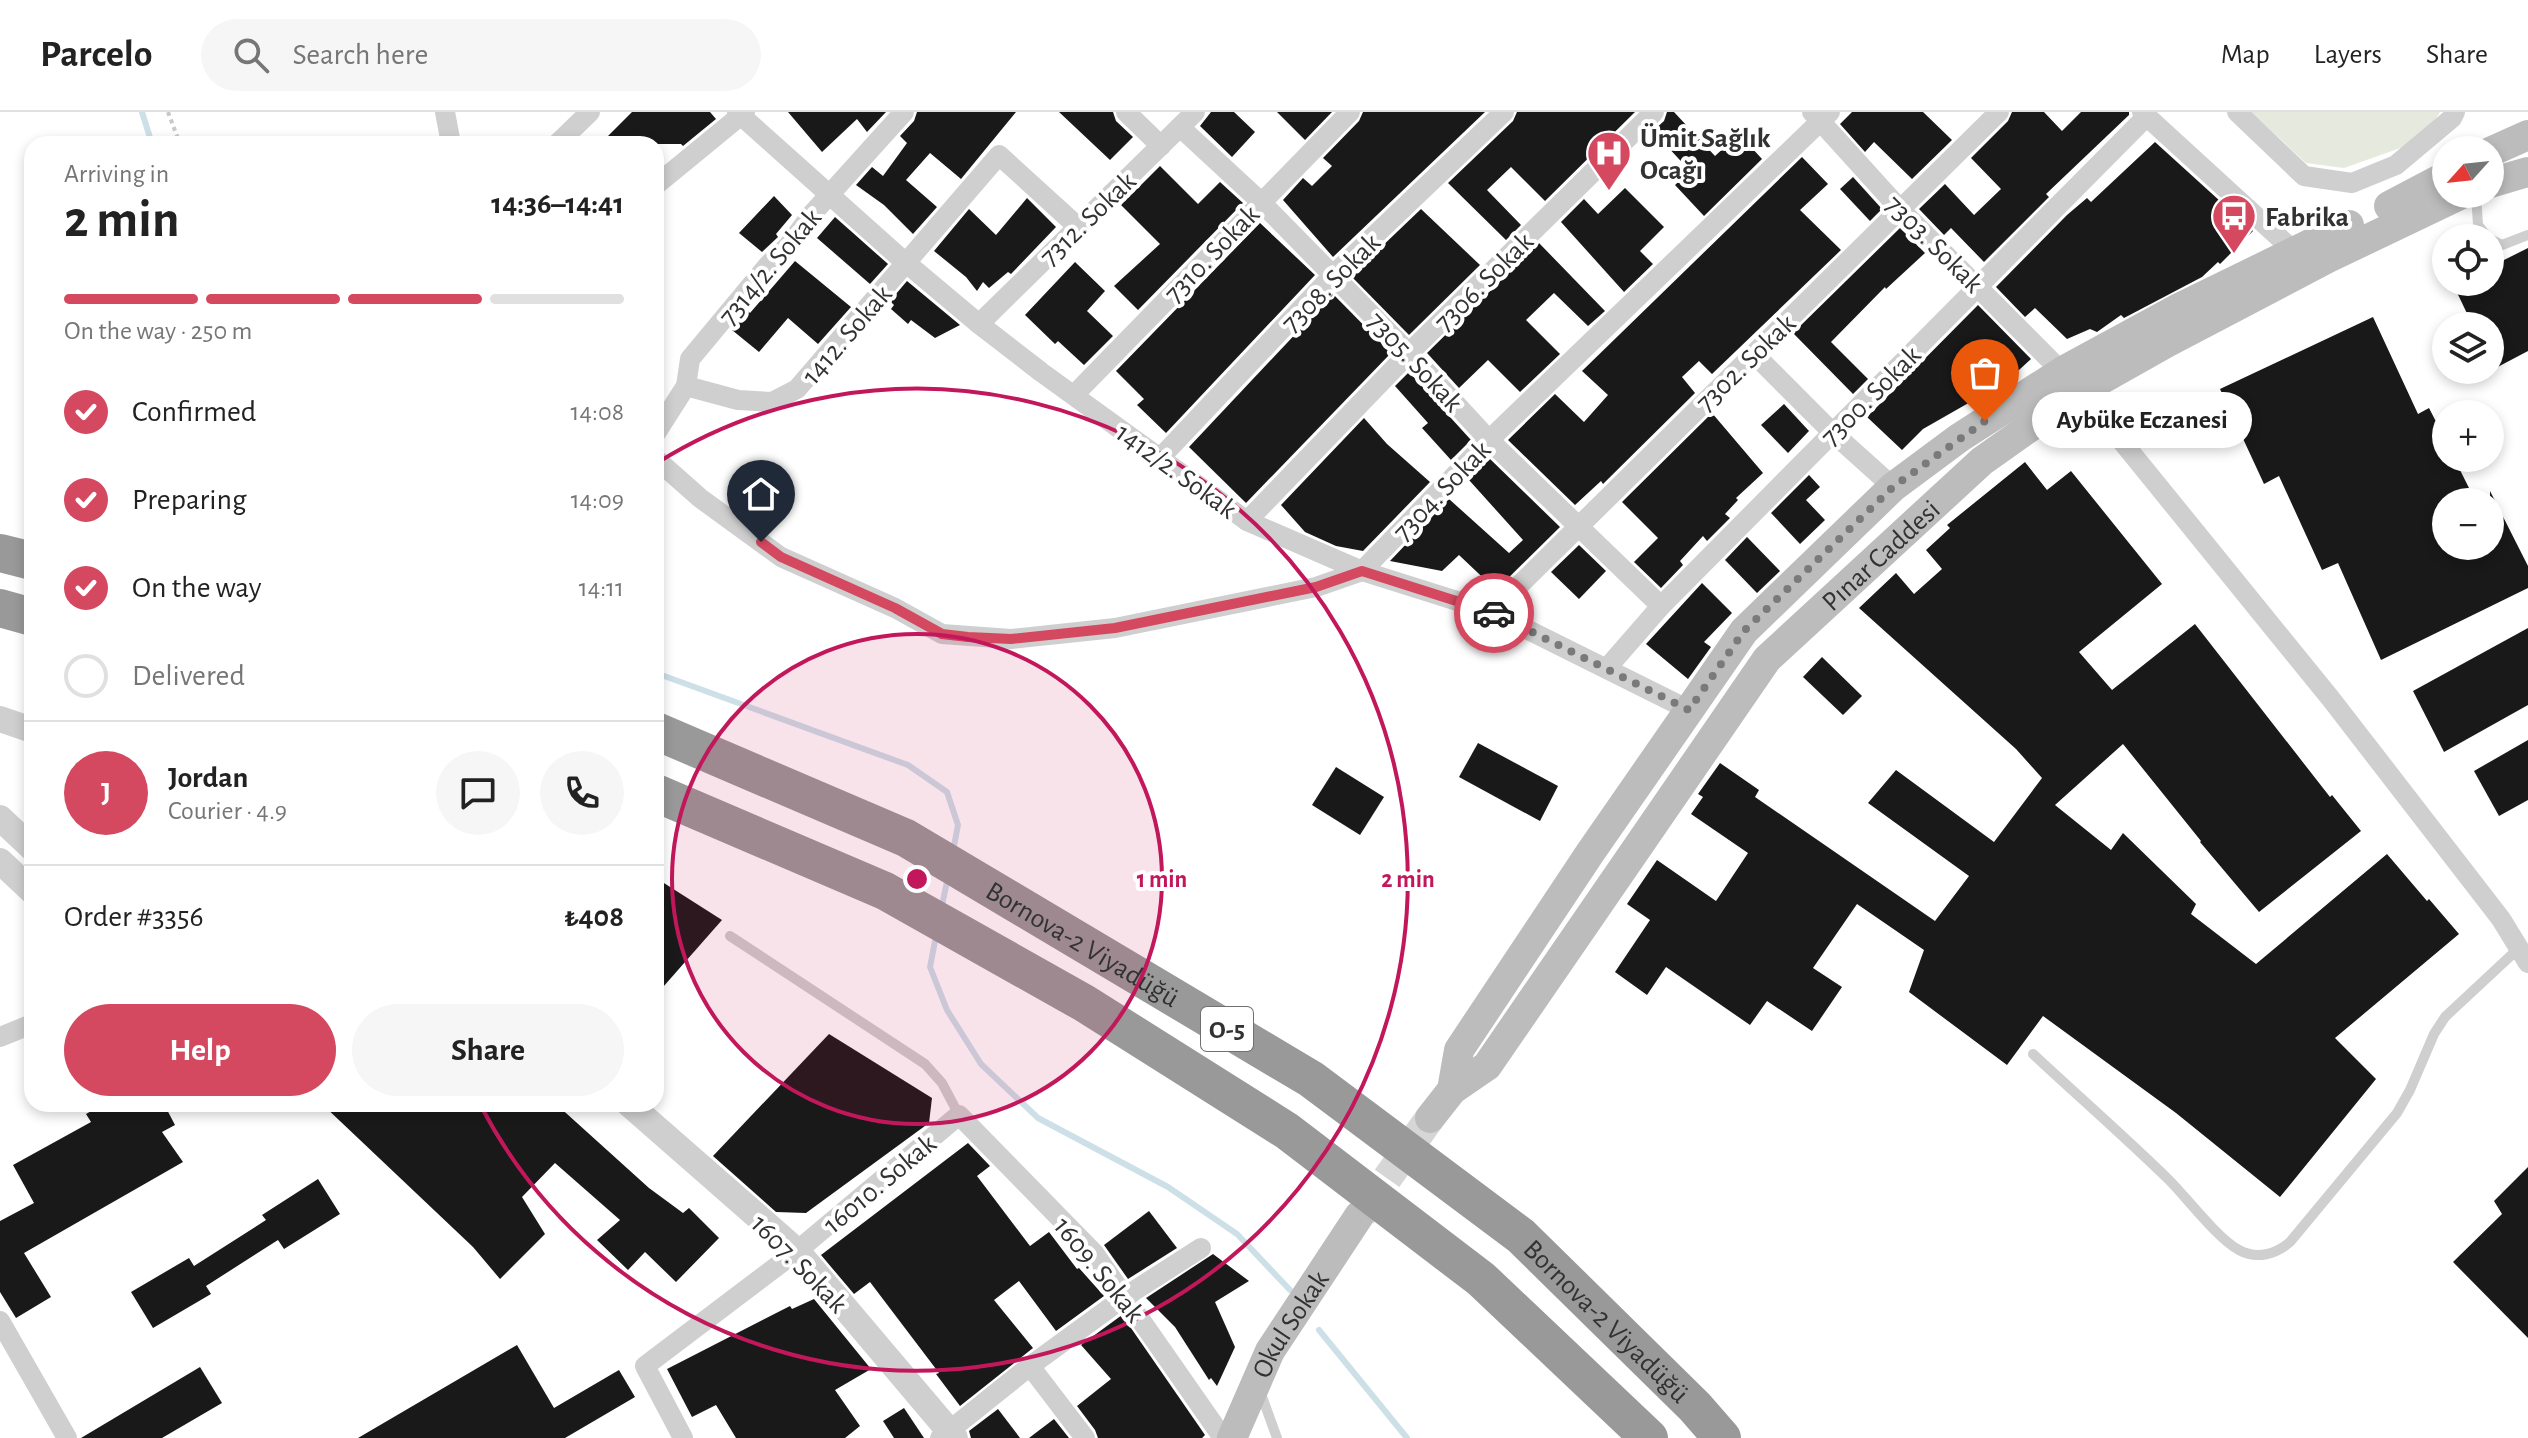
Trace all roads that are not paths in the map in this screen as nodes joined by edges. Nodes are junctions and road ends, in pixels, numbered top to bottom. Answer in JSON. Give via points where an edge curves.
{"nodes":[{"id":1,"x":445,"y":112,"type":"edge"},
{"id":2,"x":590,"y":112,"type":"edge"},
{"id":3,"x":904,"y":112,"type":"edge"},
{"id":4,"x":1126,"y":112,"type":"edge"},
{"id":5,"x":1195,"y":112,"type":"edge"},
{"id":6,"x":1350,"y":112,"type":"edge"},
{"id":7,"x":1504,"y":112,"type":"edge"},
{"id":8,"x":1654,"y":112,"type":"edge"},
{"id":9,"x":1999,"y":112,"type":"edge"},
{"id":10,"x":2237,"y":112,"type":"edge"},
{"id":11,"x":2455,"y":112,"type":"edge"},
{"id":12,"x":741,"y":113,"type":"edge"},
{"id":13,"x":2144,"y":114,"type":"edge"},
{"id":14,"x":1821,"y":115,"type":"edge"},
{"id":15,"x":1180,"y":127,"type":"junction"},
{"id":16,"x":2528,"y":135,"type":"edge"},
{"id":17,"x":450,"y":136,"type":"edge"},
{"id":18,"x":565,"y":136,"type":"edge"},
{"id":19,"x":1161,"y":146,"type":"junction"},
{"id":20,"x":2504,"y":146,"type":"edge"},
{"id":21,"x":2528,"y":172,"type":"edge"},
{"id":22,"x":664,"y":178,"type":"edge"},
{"id":23,"x":2504,"y":179,"type":"edge"},
{"id":24,"x":2432,"y":185,"type":"edge"},
{"id":25,"x":829,"y":195,"type":"junction"},
{"id":26,"x":1261,"y":202,"type":"junction"},
{"id":27,"x":2432,"y":206,"type":"edge"},
{"id":28,"x":1899,"y":208,"type":"junction"},
{"id":29,"x":1078,"y":227,"type":"junction"},
{"id":30,"x":2528,"y":235,"type":"edge"},
{"id":31,"x":2504,"y":244,"type":"edge"},
{"id":32,"x":2299,"y":261,"type":"junction"},
{"id":33,"x":907,"y":263,"type":"junction"},
{"id":34,"x":1333,"y":275,"type":"junction"},
{"id":35,"x":1978,"y":286,"type":"junction"},
{"id":36,"x":979,"y":324,"type":"junction"},
{"id":37,"x":1409,"y":353,"type":"junction"},
{"id":38,"x":1755,"y":355,"type":"junction"},
{"id":39,"x":2072,"y":381,"type":"junction"},
{"id":40,"x":686,"y":386,"type":"junction"},
{"id":41,"x":1074,"y":395,"type":"junction"},
{"id":42,"x":664,"y":420,"type":"edge"},
{"id":43,"x":1833,"y":433,"type":"junction"},
{"id":44,"x":1489,"y":440,"type":"junction"},
{"id":45,"x":1161,"y":457,"type":"junction"},
{"id":46,"x":664,"y":466,"type":"edge"},
{"id":47,"x":1893,"y":487,"type":"junction"},
{"id":48,"x":1247,"y":521,"type":"junction"},
{"id":49,"x":1579,"y":525,"type":"junction"},
{"id":50,"x":0,"y":553,"type":"edge"},
{"id":51,"x":24,"y":559,"type":"edge"},
{"id":52,"x":1362,"y":571,"type":"junction"},
{"id":53,"x":1661,"y":606,"type":"junction"},
{"id":54,"x":0,"y":608,"type":"edge"},
{"id":55,"x":1492,"y":612,"type":"junction"},
{"id":56,"x":24,"y":615,"type":"edge"},
{"id":57,"x":1607,"y":668,"type":"junction"},
{"id":58,"x":1689,"y":710,"type":"junction"},
{"id":59,"x":1,"y":720,"type":"edge"},
{"id":60,"x":24,"y":727,"type":"edge"},
{"id":61,"x":664,"y":734,"type":"edge"},
{"id":62,"x":664,"y":796,"type":"edge"},
{"id":63,"x":0,"y":818,"type":"edge"},
{"id":64,"x":24,"y":840,"type":"edge"},
{"id":65,"x":0,"y":861,"type":"edge"},
{"id":66,"x":24,"y":884,"type":"edge"},
{"id":67,"x":730,"y":936,"type":"dead end"},
{"id":68,"x":2523,"y":956,"type":"edge"},
{"id":69,"x":24,"y":1027,"type":"edge"},
{"id":70,"x":0,"y":1037,"type":"edge"},
{"id":71,"x":2033,"y":1054,"type":"dead end"},
{"id":72,"x":1452,"y":1090,"type":"junction"},
{"id":73,"x":638,"y":1112,"type":"edge"},
{"id":74,"x":959,"y":1115,"type":"junction"},
{"id":75,"x":1430,"y":1118,"type":"tunnel mouth"},
{"id":76,"x":1359,"y":1216,"type":"tunnel mouth"},
{"id":77,"x":1201,"y":1248,"type":"dead end"},
{"id":78,"x":797,"y":1251,"type":"junction"},
{"id":79,"x":1126,"y":1296,"type":"junction"},
{"id":80,"x":0,"y":1321,"type":"edge"},
{"id":81,"x":1030,"y":1366,"type":"junction"},
{"id":82,"x":1256,"y":1381,"type":"junction"},
{"id":83,"x":948,"y":1436,"type":"edge"},
{"id":84,"x":67,"y":1438,"type":"edge"},
{"id":85,"x":683,"y":1438,"type":"edge"},
{"id":86,"x":1085,"y":1438,"type":"edge"},
{"id":87,"x":1223,"y":1438,"type":"edge"},
{"id":88,"x":1232,"y":1438,"type":"edge"},
{"id":89,"x":1277,"y":1438,"type":"edge"},
{"id":90,"x":1649,"y":1438,"type":"edge"},
{"id":91,"x":1722,"y":1438,"type":"edge"}],
"edges":[{"from":1,"to":17,"type":"street"},
{"from":2,"to":18,"type":"street"},
{"from":3,"to":25,"type":"street","name":"7314/2. Sokak"},
{"from":4,"to":19,"type":"street"},
{"from":5,"to":15,"type":"street","name":"7312. Sokak"},
{"from":6,"to":26,"type":"street","name":"7310. Sokak"},
{"from":7,"to":34,"type":"street","name":"7308. Sokak"},
{"from":8,"to":37,"type":"street","name":"7306. Sokak"},
{"from":9,"to":28,"type":"street","name":"7302. Sokak"},
{"from":10,"to":11,"type":"street","via":[[2304,176],[2352,183],[2396,165]]},
{"from":12,"to":22,"type":"street"},
{"from":12,"to":25,"type":"street","name":"1412/2. Sokak"},
{"from":13,"to":32,"type":"street"},
{"from":13,"to":35,"type":"street","name":"7300. Sokak"},
{"from":14,"to":28,"type":"street","name":"7303. Sokak"},
{"from":14,"to":44,"type":"street","name":"7304. Sokak"},
{"from":15,"to":19,"type":"street","name":"7312. Sokak"},
{"from":15,"to":26,"type":"street","name":"7305. Sokak"},
{"from":16,"to":20,"type":"main road"},
{"from":19,"to":29,"type":"street","name":"7312. Sokak"},
{"from":21,"to":23,"type":"main road"},
{"from":24,"to":32,"type":"main road"},
{"from":25,"to":33,"type":"street","name":"1412/2. Sokak"},
{"from":25,"to":40,"type":"street","name":"7314/2. Sokak","via":[[690,359]]},
{"from":26,"to":34,"type":"street","name":"7305. Sokak"},
{"from":26,"to":41,"type":"street","name":"7310. Sokak"},
{"from":27,"to":32,"type":"main road","name":"Pınar Caddesi"},
{"from":28,"to":35,"type":"street","name":"7303. Sokak"},
{"from":28,"to":38,"type":"street","name":"7302. Sokak"},
{"from":29,"to":33,"type":"street","name":"1412. Sokak","via":[[999,155]]},
{"from":29,"to":36,"type":"street","name":"7312. Sokak"},
{"from":30,"to":31,"type":"lane"},
{"from":32,"to":39,"type":"main road","name":"Pınar Caddesi","via":[[2168,342]]},
{"from":33,"to":36,"type":"street","name":"1412/2. Sokak"},
{"from":33,"to":40,"type":"street","name":"1412. Sokak","via":[[797,389],[772,402],[738,400]]},
{"from":34,"to":37,"type":"street","name":"7305. Sokak"},
{"from":34,"to":45,"type":"street","name":"7308. Sokak"},
{"from":35,"to":39,"type":"street","name":"7303. Sokak"},
{"from":35,"to":43,"type":"street","name":"7300. Sokak"},
{"from":36,"to":41,"type":"street","name":"1412/2. Sokak"},
{"from":37,"to":44,"type":"street","name":"7305. Sokak"},
{"from":37,"to":48,"type":"street","name":"7306. Sokak"},
{"from":38,"to":43,"type":"street"},
{"from":38,"to":49,"type":"street","name":"7302. Sokak"},
{"from":39,"to":47,"type":"main road","name":"Pınar Caddesi","via":[[1959,438]]},
{"from":39,"to":68,"type":"street","name":"7303. Sokak","via":[[2331,699],[2501,919]]},
{"from":39,"to":72,"type":"main road","name":"Pınar Caddesi","via":[[1767,659],[1487,1066]]},
{"from":40,"to":42,"type":"street","name":"7314/2. Sokak"},
{"from":41,"to":45,"type":"street","name":"1412/2. Sokak"},
{"from":43,"to":47,"type":"street"},
{"from":43,"to":53,"type":"street","name":"7300. Sokak"},
{"from":44,"to":49,"type":"street","name":"7305. Sokak"},
{"from":44,"to":52,"type":"street","name":"7304. Sokak"},
{"from":45,"to":48,"type":"street","name":"1412/2. Sokak"},
{"from":46,"to":52,"type":"street","name":"7304. Sokak","via":[[781,557],[942,634],[1011,639],[1115,628],[1316,587]]},
{"from":47,"to":58,"type":"main road","name":"Pınar Caddesi","via":[[1744,631]]},
{"from":48,"to":52,"type":"street","name":"1412/2. Sokak"},
{"from":49,"to":53,"type":"street","name":"7305. Sokak"},
{"from":49,"to":55,"type":"street","name":"7302. Sokak"},
{"from":50,"to":51,"type":"highway"},
{"from":52,"to":55,"type":"street","name":"1412/2. Sokak"},
{"from":53,"to":57,"type":"street"},
{"from":54,"to":56,"type":"highway"},
{"from":55,"to":57,"type":"street","name":"1412/2. Sokak"},
{"from":57,"to":58,"type":"street","name":"1412/2. Sokak"},
{"from":58,"to":72,"type":"main road","name":"Pınar Caddesi","via":[[1459,1050]]},
{"from":59,"to":60,"type":"street"},
{"from":61,"to":91,"type":"highway","name":"Bornova-2 Viyadüğü","number":"O-5","bridge":true,"via":[[906,838],[1311,1079],[1521,1236]]},
{"from":62,"to":90,"type":"highway","name":"Bornova-2 Viyadüğü","number":"O-5","bridge":true,"via":[[885,891],[1084,1003],[1287,1131],[1481,1279]]},
{"from":63,"to":64,"type":"street"},
{"from":65,"to":66,"type":"street"},
{"from":67,"to":74,"type":"lane","via":[[925,1064]]},
{"from":68,"to":71,"type":"lane","via":[[2445,1017],[2410,1090],[2381,1134],[2290,1242],[2264,1255],[2231,1244]]},
{"from":69,"to":70,"type":"street"},
{"from":72,"to":75,"type":"main road","name":"Pınar Caddesi"},
{"from":73,"to":78,"type":"street","name":"1607. Sokak"},
{"from":74,"to":78,"type":"street","name":"16010. Sokak"},
{"from":74,"to":79,"type":"street","name":"1609. Sokak","via":[[1094,1253]]},
{"from":76,"to":82,"type":"main road","name":"Okul Sokak","via":[[1270,1351]]},
{"from":77,"to":79,"type":"street"},
{"from":78,"to":83,"type":"street","name":"1607. Sokak"},
{"from":78,"to":85,"type":"street","name":"16010. Sokak","via":[[645,1366]]},
{"from":79,"to":81,"type":"street"},
{"from":79,"to":87,"type":"street","name":"1609. Sokak"},
{"from":80,"to":84,"type":"street"},
{"from":81,"to":83,"type":"street"},
{"from":81,"to":86,"type":"street"},
{"from":82,"to":88,"type":"main road","name":"Okul Sokak"},
{"from":82,"to":89,"type":"lane"}]}
